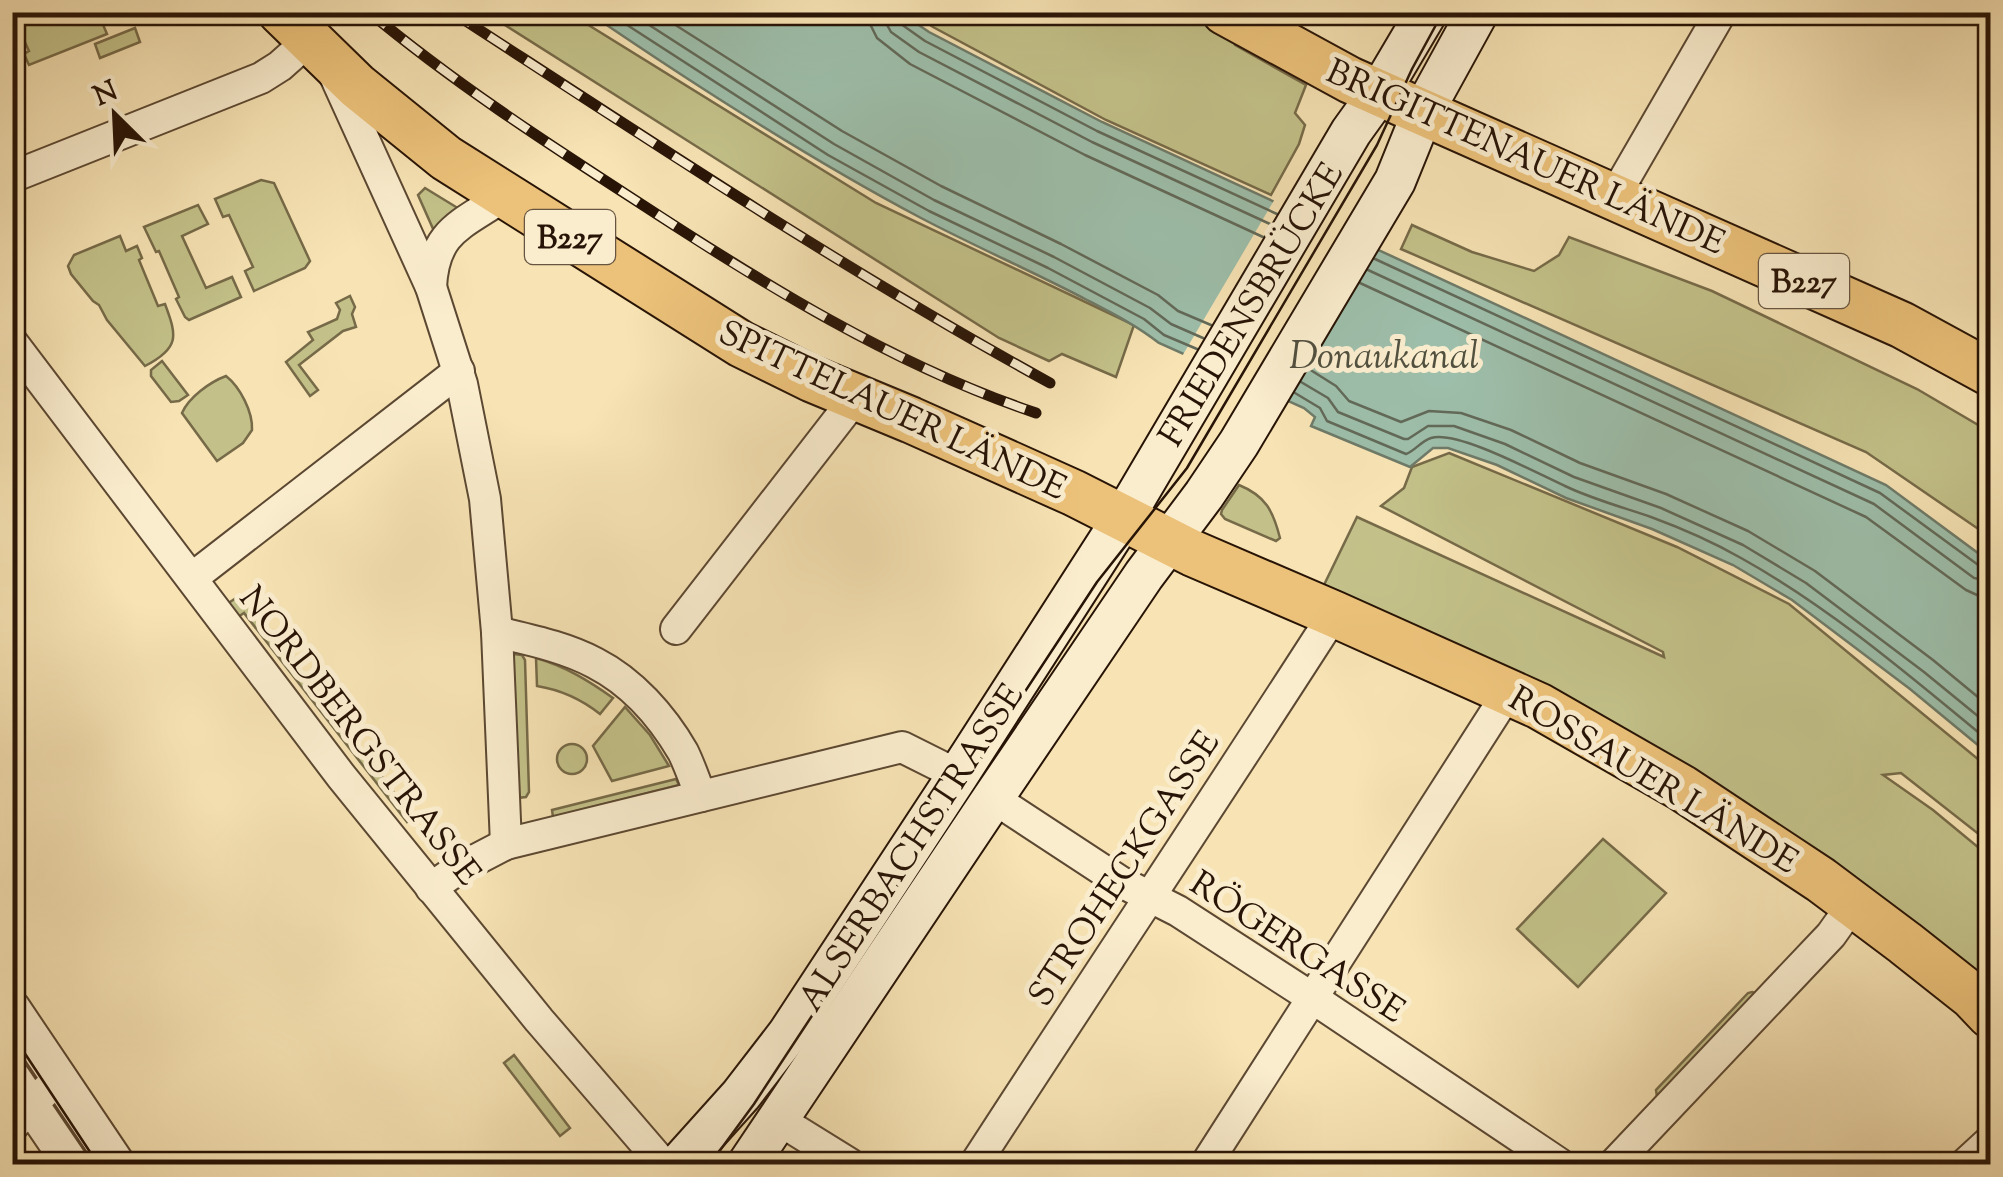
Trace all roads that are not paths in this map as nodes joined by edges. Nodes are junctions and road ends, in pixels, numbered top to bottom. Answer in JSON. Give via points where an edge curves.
{"nodes":[{"id":1,"x":1225,"y":12,"type":"edge"},
{"id":2,"x":1426,"y":12,"type":"edge"},
{"id":3,"x":1478,"y":12,"type":"edge"},
{"id":4,"x":1721,"y":12,"type":"edge"},
{"id":5,"x":304,"y":37,"type":"edge"},
{"id":6,"x":1379,"y":93,"type":"junction"},
{"id":7,"x":1424,"y":112,"type":"junction"},
{"id":8,"x":12,"y":177,"type":"edge"},
{"id":9,"x":504,"y":196,"type":"junction"},
{"id":10,"x":1614,"y":197,"type":"junction"},
{"id":11,"x":431,"y":287,"type":"junction"},
{"id":12,"x":12,"y":342,"type":"edge"},
{"id":13,"x":459,"y":371,"type":"junction"},
{"id":14,"x":1990,"y":374,"type":"edge"},
{"id":15,"x":856,"y":397,"type":"junction"},
{"id":16,"x":1124,"y":517,"type":"junction"},
{"id":17,"x":1170,"y":542,"type":"junction"},
{"id":18,"x":192,"y":578,"type":"junction"},
{"id":19,"x":1334,"y":614,"type":"junction"},
{"id":20,"x":676,"y":629,"type":"dead end"},
{"id":21,"x":497,"y":632,"type":"junction"},
{"id":22,"x":1509,"y":691,"type":"junction"},
{"id":23,"x":958,"y":775,"type":"junction"},
{"id":24,"x":701,"y":796,"type":"junction"},
{"id":25,"x":992,"y":798,"type":"junction"},
{"id":26,"x":506,"y":844,"type":"junction"},
{"id":27,"x":431,"y":888,"type":"junction"},
{"id":28,"x":1150,"y":896,"type":"junction"},
{"id":29,"x":1853,"y":904,"type":"junction"},
{"id":30,"x":1314,"y":998,"type":"junction"},
{"id":31,"x":12,"y":1008,"type":"edge"},
{"id":32,"x":1990,"y":1015,"type":"edge"},
{"id":33,"x":58,"y":1079,"type":"junction"},
{"id":34,"x":19,"y":1103,"type":"edge"},
{"id":35,"x":779,"y":1120,"type":"junction"},
{"id":36,"x":1990,"y":1142,"type":"edge"},
{"id":37,"x":71,"y":1164,"type":"edge"},
{"id":38,"x":117,"y":1164,"type":"edge"},
{"id":39,"x":662,"y":1164,"type":"edge"},
{"id":40,"x":678,"y":1164,"type":"edge"},
{"id":41,"x":748,"y":1164,"type":"edge"},
{"id":42,"x":850,"y":1164,"type":"edge"},
{"id":43,"x":975,"y":1164,"type":"edge"},
{"id":44,"x":1206,"y":1164,"type":"edge"},
{"id":45,"x":1560,"y":1164,"type":"edge"},
{"id":46,"x":1614,"y":1164,"type":"edge"},
{"id":47,"x":1965,"y":1164,"type":"edge"}],
"edges":[{"from":1,"to":6,"type":"main road","name":"BRIGITTENAUER LÄNDE","number":"B227"},
{"from":2,"to":6,"type":"main road","name":"FRIEDENSBRÜCKE"},
{"from":3,"to":7,"type":"main road","name":"FRIEDENSBRÜCKE"},
{"from":4,"to":10,"type":"street"},
{"from":5,"to":8,"type":"street","via":[[261,78]]},
{"from":5,"to":9,"type":"main road","name":"SPITTELAUER LÄNDE","number":"B227","via":[[418,138]]},
{"from":5,"to":11,"type":"street","via":[[352,112]]},
{"from":6,"to":7,"type":"main road","name":"BRIGITTENAUER LÄNDE","number":"B227"},
{"from":6,"to":16,"type":"main road","name":"FRIEDENSBRÜCKE"},
{"from":7,"to":10,"type":"main road","name":"BRIGITTENAUER LÄNDE","number":"B227"},
{"from":7,"to":17,"type":"main road","name":"FRIEDENSBRÜCKE","via":[[1395,181],[1239,443]]},
{"from":9,"to":11,"type":"street","via":[[446,236]]},
{"from":9,"to":15,"type":"main road","name":"SPITTELAUER LÄNDE","number":"B227","via":[[741,344]]},
{"from":10,"to":14,"type":"main road","name":"BRIGITTENAUER LÄNDE","number":"B227","via":[[1902,325]]},
{"from":11,"to":13,"type":"street"},
{"from":12,"to":18,"type":"street","name":"NORDBERGSTRASSE"},
{"from":13,"to":18,"type":"street"},
{"from":13,"to":21,"type":"street","via":[[485,499]]},
{"from":15,"to":16,"type":"main road","name":"SPITTELAUER LÄNDE","number":"B227"},
{"from":15,"to":20,"type":"street"},
{"from":16,"to":17,"type":"main road","name":"ROSSAUER LÄNDE","number":"B227"},
{"from":16,"to":23,"type":"main road","name":"ALSERBACHSTRASSE"},
{"from":17,"to":19,"type":"main road","name":"ROSSAUER LÄNDE","number":"B227"},
{"from":17,"to":25,"type":"main road","name":"ALSERBACHSTRASSE"},
{"from":18,"to":27,"type":"street","name":"NORDBERGSTRASSE"},
{"from":19,"to":22,"type":"main road","name":"ROSSAUER LÄNDE","number":"B227"},
{"from":19,"to":28,"type":"street","name":"STROHECKGASSE"},
{"from":21,"to":24,"type":"street","via":[[596,663],[632,688],[684,754]]},
{"from":21,"to":26,"type":"street"},
{"from":22,"to":29,"type":"main road","name":"ROSSAUER LÄNDE","number":"B227","via":[[1682,788]]},
{"from":22,"to":30,"type":"street"},
{"from":23,"to":24,"type":"street","via":[[902,747]]},
{"from":23,"to":40,"type":"main road","name":"ALSERBACHSTRASSE","via":[[788,1034]]},
{"from":24,"to":26,"type":"street"},
{"from":25,"to":28,"type":"street","name":"RÖGERGASSE"},
{"from":25,"to":35,"type":"main road","name":"ALSERBACHSTRASSE"},
{"from":26,"to":27,"type":"street"},
{"from":27,"to":39,"type":"street","name":"NORDBERGSTRASSE"},
{"from":28,"to":30,"type":"street","name":"RÖGERGASSE"},
{"from":28,"to":43,"type":"street","name":"STROHECKGASSE"},
{"from":29,"to":32,"type":"main road","name":"ROSSAUER LÄNDE","number":"B227"},
{"from":29,"to":46,"type":"street","via":[[1832,936]]},
{"from":30,"to":44,"type":"street"},
{"from":30,"to":45,"type":"street","name":"RÖGERGASSE"},
{"from":31,"to":33,"type":"street"},
{"from":33,"to":34,"type":"street"},
{"from":33,"to":38,"type":"street"},
{"from":34,"to":37,"type":"street"},
{"from":35,"to":41,"type":"main road","name":"ALSERBACHSTRASSE"},
{"from":35,"to":42,"type":"street"},
{"from":36,"to":47,"type":"street"}]}
